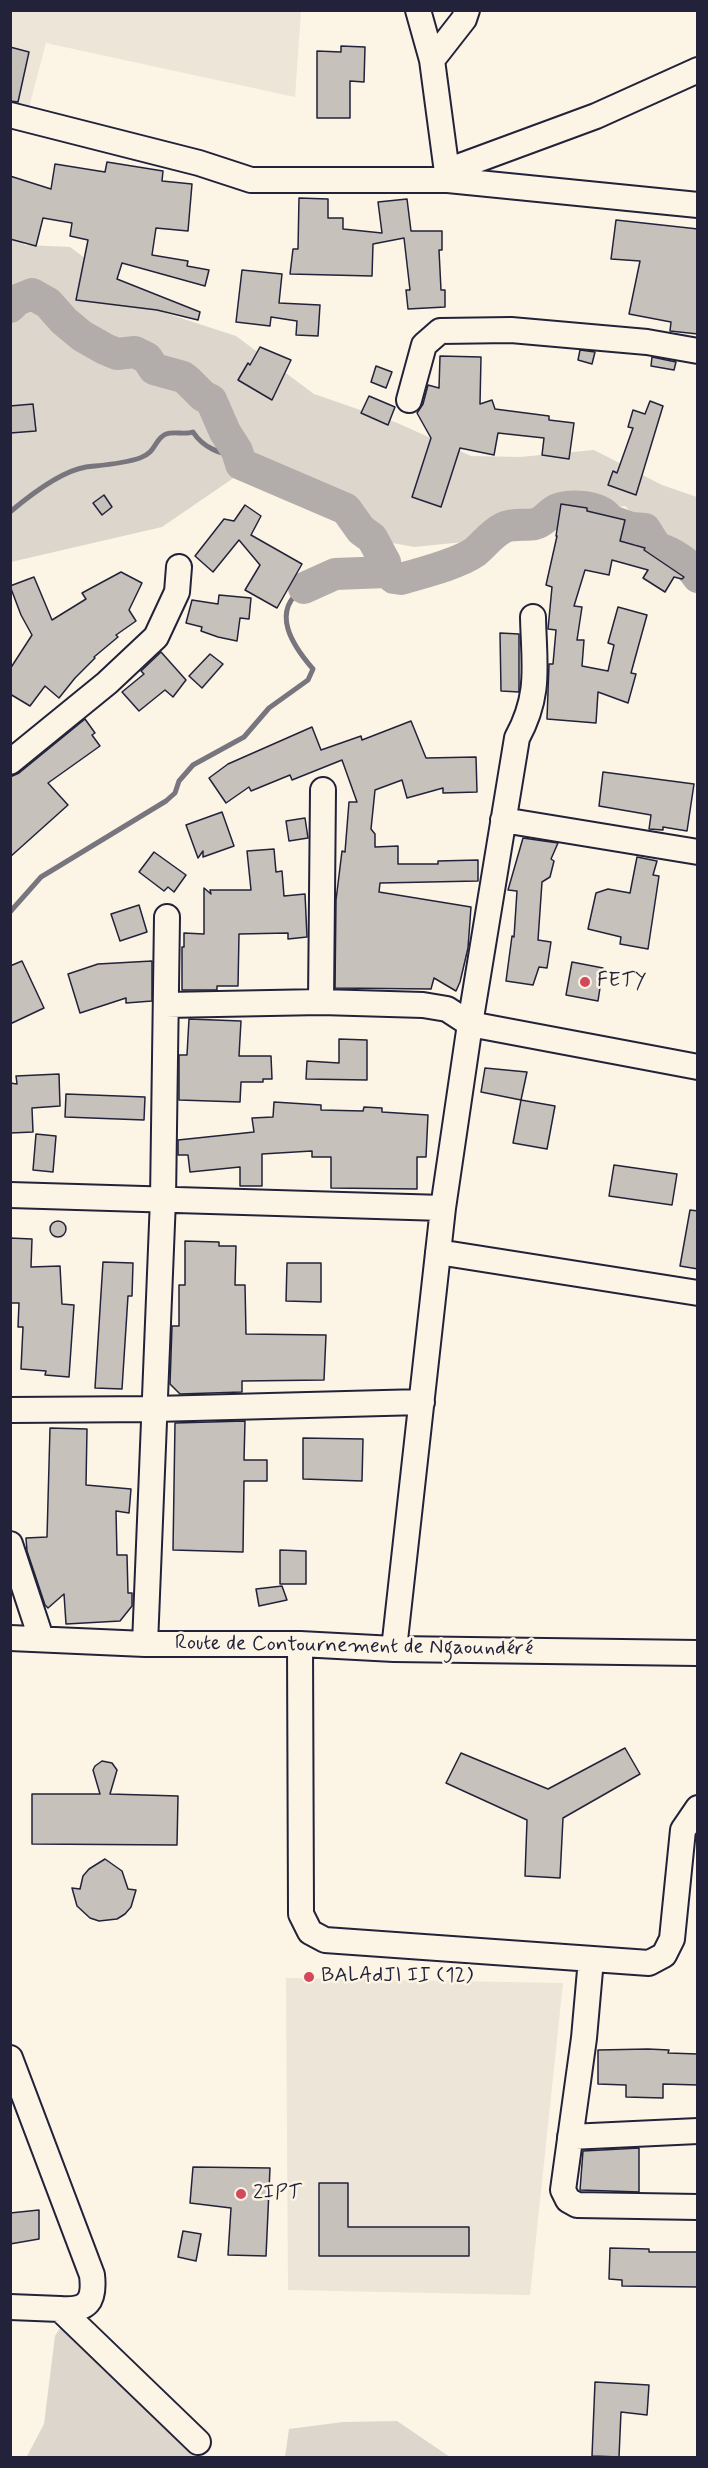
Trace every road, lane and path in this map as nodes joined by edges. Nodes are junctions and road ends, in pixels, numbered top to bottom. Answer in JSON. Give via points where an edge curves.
{"nodes":[{"id":1,"x":418,"y":10,"type":"edge"},
{"id":2,"x":467,"y":10,"type":"edge"},
{"id":3,"x":432,"y":60,"type":"junction"},
{"id":4,"x":698,"y":70,"type":"edge"},
{"id":5,"x":10,"y":115,"type":"edge"},
{"id":6,"x":448,"y":175,"type":"junction"},
{"id":7,"x":698,"y":205,"type":"edge"},
{"id":8,"x":698,"y":351,"type":"edge"},
{"id":9,"x":409,"y":400,"type":"dead end"},
{"id":10,"x":179,"y":567,"type":"dead end"},
{"id":11,"x":533,"y":617,"type":"dead end"},
{"id":12,"x":10,"y":762,"type":"edge"},
{"id":13,"x":323,"y":790,"type":"dead end"},
{"id":14,"x":503,"y":820,"type":"junction"},
{"id":15,"x":698,"y":852,"type":"edge"},
{"id":16,"x":167,"y":917,"type":"dead end"},
{"id":17,"x":321,"y":1002,"type":"junction"},
{"id":18,"x":165,"y":1005,"type":"junction"},
{"id":19,"x":470,"y":1024,"type":"junction"},
{"id":20,"x":698,"y":1066,"type":"edge"},
{"id":21,"x":10,"y":1195,"type":"edge"},
{"id":22,"x":163,"y":1199,"type":"junction"},
{"id":23,"x":443,"y":1208,"type":"junction"},
{"id":24,"x":438,"y":1252,"type":"junction"},
{"id":25,"x":698,"y":1293,"type":"edge"},
{"id":26,"x":422,"y":1402,"type":"junction"},
{"id":27,"x":155,"y":1409,"type":"junction"},
{"id":28,"x":10,"y":1410,"type":"edge"},
{"id":29,"x":10,"y":1545,"type":"edge"},
{"id":30,"x":10,"y":1638,"type":"edge"},
{"id":31,"x":41,"y":1638,"type":"junction"},
{"id":32,"x":145,"y":1644,"type":"junction"},
{"id":33,"x":300,"y":1644,"type":"junction"},
{"id":34,"x":394,"y":1649,"type":"junction"},
{"id":35,"x":698,"y":1653,"type":"edge"},
{"id":36,"x":698,"y":1808,"type":"edge"},
{"id":37,"x":591,"y":1959,"type":"junction"},
{"id":38,"x":10,"y":2058,"type":"edge"},
{"id":39,"x":698,"y":2131,"type":"edge"},
{"id":40,"x":570,"y":2137,"type":"junction"},
{"id":41,"x":698,"y":2207,"type":"edge"},
{"id":42,"x":10,"y":2307,"type":"edge"},
{"id":43,"x":60,"y":2309,"type":"junction"},
{"id":44,"x":198,"y":2442,"type":"dead end"}],
"edges":[{"from":1,"to":3,"type":"street"},
{"from":2,"to":3,"type":"street"},
{"from":3,"to":6,"type":"street"},
{"from":4,"to":6,"type":"street"},
{"from":5,"to":6,"type":"street","via":[[200,163],[250,180]]},
{"from":6,"to":7,"type":"street"},
{"from":8,"to":9,"type":"street","via":[[647,342],[511,330],[441,332],[424,345]]},
{"from":10,"to":12,"type":"street","via":[[177,592],[156,637],[107,683]]},
{"from":11,"to":14,"type":"street","via":[[535,690],[529,717],[518,738]]},
{"from":13,"to":17,"type":"street"},
{"from":14,"to":15,"type":"street"},
{"from":14,"to":19,"type":"street"},
{"from":16,"to":18,"type":"street"},
{"from":17,"to":18,"type":"street"},
{"from":17,"to":19,"type":"street","via":[[423,1005],[447,1009]]},
{"from":18,"to":22,"type":"street"},
{"from":19,"to":20,"type":"street"},
{"from":19,"to":23,"type":"street"},
{"from":21,"to":22,"type":"street"},
{"from":22,"to":23,"type":"street"},
{"from":22,"to":27,"type":"street"},
{"from":23,"to":24,"type":"street"},
{"from":24,"to":25,"type":"street"},
{"from":24,"to":26,"type":"street"},
{"from":26,"to":27,"type":"street"},
{"from":26,"to":34,"type":"street"},
{"from":27,"to":28,"type":"street"},
{"from":27,"to":32,"type":"street"},
{"from":29,"to":31,"type":"street"},
{"from":30,"to":31,"type":"street","name":"Route de Contournement de Ngaoundéré"},
{"from":31,"to":32,"type":"street","name":"Route de Contournement de Ngaoundéré"},
{"from":32,"to":33,"type":"street","name":"Route de Contournement de Ngaoundéré"},
{"from":33,"to":34,"type":"street","name":"Route de Contournement de Ngaoundéré"},
{"from":33,"to":37,"type":"street","via":[[301,1914],[310,1932],[325,1940]]},
{"from":34,"to":35,"type":"street","name":"Route de Contournement de Ngaoundéré"},
{"from":36,"to":37,"type":"street","via":[[683,1830],[672,1939],[664,1955],[649,1963]]},
{"from":37,"to":40,"type":"street"},
{"from":38,"to":43,"type":"street","via":[[92,2275],[93,2291],[87,2304],[75,2310]]},
{"from":39,"to":40,"type":"street"},
{"from":40,"to":41,"type":"street","via":[[563,2190],[568,2200],[577,2205]]},
{"from":42,"to":43,"type":"street"},
{"from":43,"to":44,"type":"street"}]}
